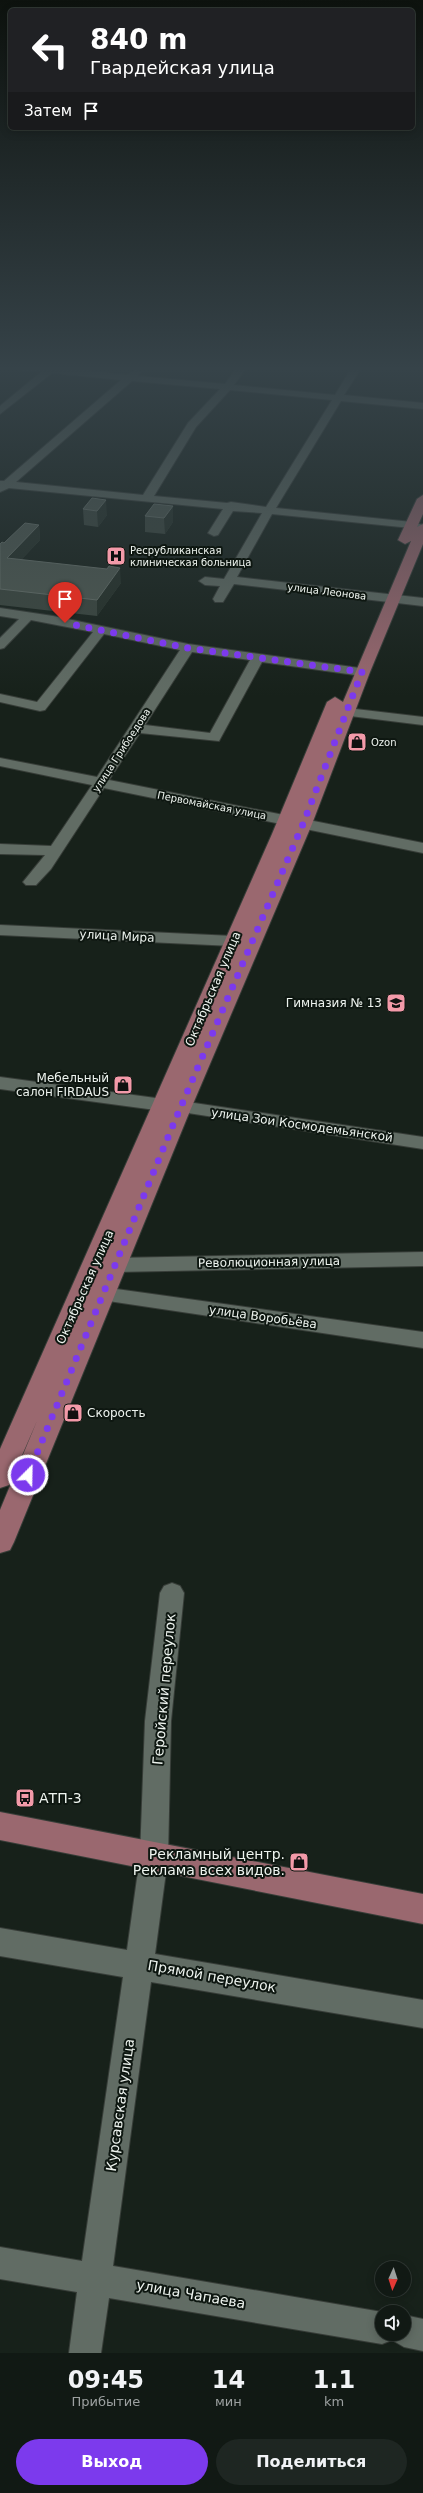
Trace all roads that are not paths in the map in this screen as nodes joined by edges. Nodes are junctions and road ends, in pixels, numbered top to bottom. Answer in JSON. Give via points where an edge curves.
{"nodes":[{"id":1,"x":13,"y":477,"type":"edge"},
{"id":2,"x":160,"y":477,"type":"edge"},
{"id":3,"x":290,"y":477,"type":"edge"},
{"id":4,"x":2,"y":486,"type":"edge"},
{"id":5,"x":147,"y":498,"type":"junction"},
{"id":6,"x":423,"y":499,"type":"edge"},
{"id":7,"x":231,"y":505,"type":"junction"},
{"id":8,"x":270,"y":509,"type":"junction"},
{"id":9,"x":420,"y":527,"type":"edge"},
{"id":10,"x":214,"y":533,"type":"dead end"},
{"id":11,"x":205,"y":580,"type":"dead end"},
{"id":12,"x":230,"y":582,"type":"junction"},
{"id":13,"x":386,"y":598,"type":"junction"},
{"id":14,"x":219,"y":599,"type":"dead end"},
{"id":15,"x":423,"y":602,"type":"edge"},
{"id":16,"x":0,"y":612,"type":"edge"},
{"id":17,"x":28,"y":616,"type":"junction"},
{"id":18,"x":101,"y":630,"type":"junction"},
{"id":19,"x":0,"y":645,"type":"edge"},
{"id":20,"x":188,"y":648,"type":"junction"},
{"id":21,"x":258,"y":657,"type":"junction"},
{"id":22,"x":355,"y":671,"type":"junction"},
{"id":23,"x":0,"y":698,"type":"edge"},
{"id":24,"x":347,"y":712,"type":"junction"},
{"id":25,"x":423,"y":721,"type":"edge"},
{"id":26,"x":134,"y":728,"type":"junction"},
{"id":27,"x":0,"y":762,"type":"edge"},
{"id":28,"x":100,"y":782,"type":"junction"},
{"id":29,"x":294,"y":822,"type":"junction"},
{"id":30,"x":423,"y":848,"type":"edge"},
{"id":31,"x":0,"y":849,"type":"edge"},
{"id":32,"x":54,"y":851,"type":"junction"},
{"id":33,"x":31,"y":882,"type":"dead end"},
{"id":34,"x":0,"y":930,"type":"edge"},
{"id":35,"x":233,"y":941,"type":"junction"},
{"id":36,"x":0,"y":1083,"type":"edge"},
{"id":37,"x":172,"y":1106,"type":"junction"},
{"id":38,"x":423,"y":1143,"type":"edge"},
{"id":39,"x":423,"y":1259,"type":"edge"},
{"id":40,"x":115,"y":1265,"type":"junction"},
{"id":41,"x":102,"y":1294,"type":"junction"},
{"id":42,"x":423,"y":1340,"type":"edge"},
{"id":43,"x":0,"y":1478,"type":"edge"},
{"id":44,"x":0,"y":1542,"type":"edge"},
{"id":45,"x":172,"y":1592,"type":"dead end"},
{"id":46,"x":0,"y":1826,"type":"edge"},
{"id":47,"x":154,"y":1857,"type":"junction"},
{"id":48,"x":423,"y":1908,"type":"edge"},
{"id":49,"x":0,"y":1942,"type":"edge"},
{"id":50,"x":139,"y":1964,"type":"junction"},
{"id":51,"x":423,"y":2014,"type":"edge"},
{"id":52,"x":0,"y":2263,"type":"edge"},
{"id":53,"x":96,"y":2278,"type":"junction"},
{"id":54,"x":375,"y":2327,"type":"edge"},
{"id":55,"x":411,"y":2332,"type":"edge"},
{"id":56,"x":423,"y":2335,"type":"edge"},
{"id":57,"x":85,"y":2353,"type":"edge"}],
"edges":[{"from":1,"to":4,"type":"street"},
{"from":2,"to":5,"type":"street"},
{"from":3,"to":8,"type":"street"},
{"from":4,"to":5,"type":"street"},
{"from":5,"to":7,"type":"street"},
{"from":6,"to":9,"type":"main road","name":"Октябрьская улица"},
{"from":7,"to":8,"type":"street"},
{"from":7,"to":10,"type":"street"},
{"from":8,"to":9,"type":"street"},
{"from":8,"to":12,"type":"street"},
{"from":9,"to":13,"type":"main road","name":"Октябрьская улица"},
{"from":11,"to":12,"type":"street","name":"улица Леонова"},
{"from":12,"to":13,"type":"street","name":"улица Леонова"},
{"from":12,"to":14,"type":"street"},
{"from":13,"to":15,"type":"street","name":"улица Леонова"},
{"from":13,"to":22,"type":"main road","name":"Октябрьская улица"},
{"from":16,"to":17,"type":"street"},
{"from":17,"to":18,"type":"street"},
{"from":17,"to":19,"type":"street"},
{"from":18,"to":20,"type":"street"},
{"from":18,"to":23,"type":"street","via":[[36,711]]},
{"from":20,"to":21,"type":"street"},
{"from":20,"to":26,"type":"street","name":"улица Грибоедова"},
{"from":21,"to":22,"type":"street"},
{"from":21,"to":26,"type":"street","via":[[214,738]]},
{"from":22,"to":24,"type":"main road","name":"Октябрьская улица"},
{"from":22,"to":29,"type":"main road","name":"Октябрьская улица"},
{"from":24,"to":25,"type":"street"},
{"from":24,"to":29,"type":"main road","name":"Октябрьская улица"},
{"from":26,"to":28,"type":"street","name":"улица Грибоедова"},
{"from":27,"to":28,"type":"street","name":"Первомайская улица"},
{"from":28,"to":29,"type":"street","name":"Первомайская улица"},
{"from":28,"to":32,"type":"street","name":"улица Грибоедова"},
{"from":29,"to":30,"type":"street","name":"Первомайская улица"},
{"from":29,"to":35,"type":"main road","name":"Октябрьская улица"},
{"from":29,"to":37,"type":"main road","name":"Октябрьская улица"},
{"from":31,"to":32,"type":"street"},
{"from":32,"to":33,"type":"street","name":"улица Грибоедова","via":[[46,866]]},
{"from":34,"to":35,"type":"street","name":"улица Мира"},
{"from":35,"to":37,"type":"main road","name":"Октябрьская улица"},
{"from":36,"to":37,"type":"street","name":"улица Зои Космодемьянской"},
{"from":37,"to":38,"type":"street","name":"улица Зои Космодемьянской"},
{"from":37,"to":40,"type":"main road","name":"Октябрьская улица"},
{"from":37,"to":43,"type":"main road","name":"Октябрьская улица"},
{"from":39,"to":40,"type":"street","name":"Революционная улица"},
{"from":40,"to":41,"type":"main road","name":"Октябрьская улица"},
{"from":41,"to":42,"type":"street","name":"улица Воробьёва"},
{"from":41,"to":44,"type":"main road","name":"Октябрьская улица"},
{"from":45,"to":47,"type":"street","name":"Геройский переулок","via":[[158,1721]]},
{"from":46,"to":47,"type":"main road"},
{"from":47,"to":48,"type":"main road"},
{"from":47,"to":50,"type":"street","name":"Курсавская улица"},
{"from":49,"to":50,"type":"street","name":"Прямой переулок"},
{"from":50,"to":51,"type":"street","name":"Прямой переулок"},
{"from":50,"to":53,"type":"street","name":"Курсавская улица"},
{"from":52,"to":53,"type":"street","name":"улица Чапаева"},
{"from":53,"to":54,"type":"street","name":"улица Чапаева"},
{"from":53,"to":57,"type":"street","name":"Курсавская улица"},
{"from":55,"to":56,"type":"street"}]}
